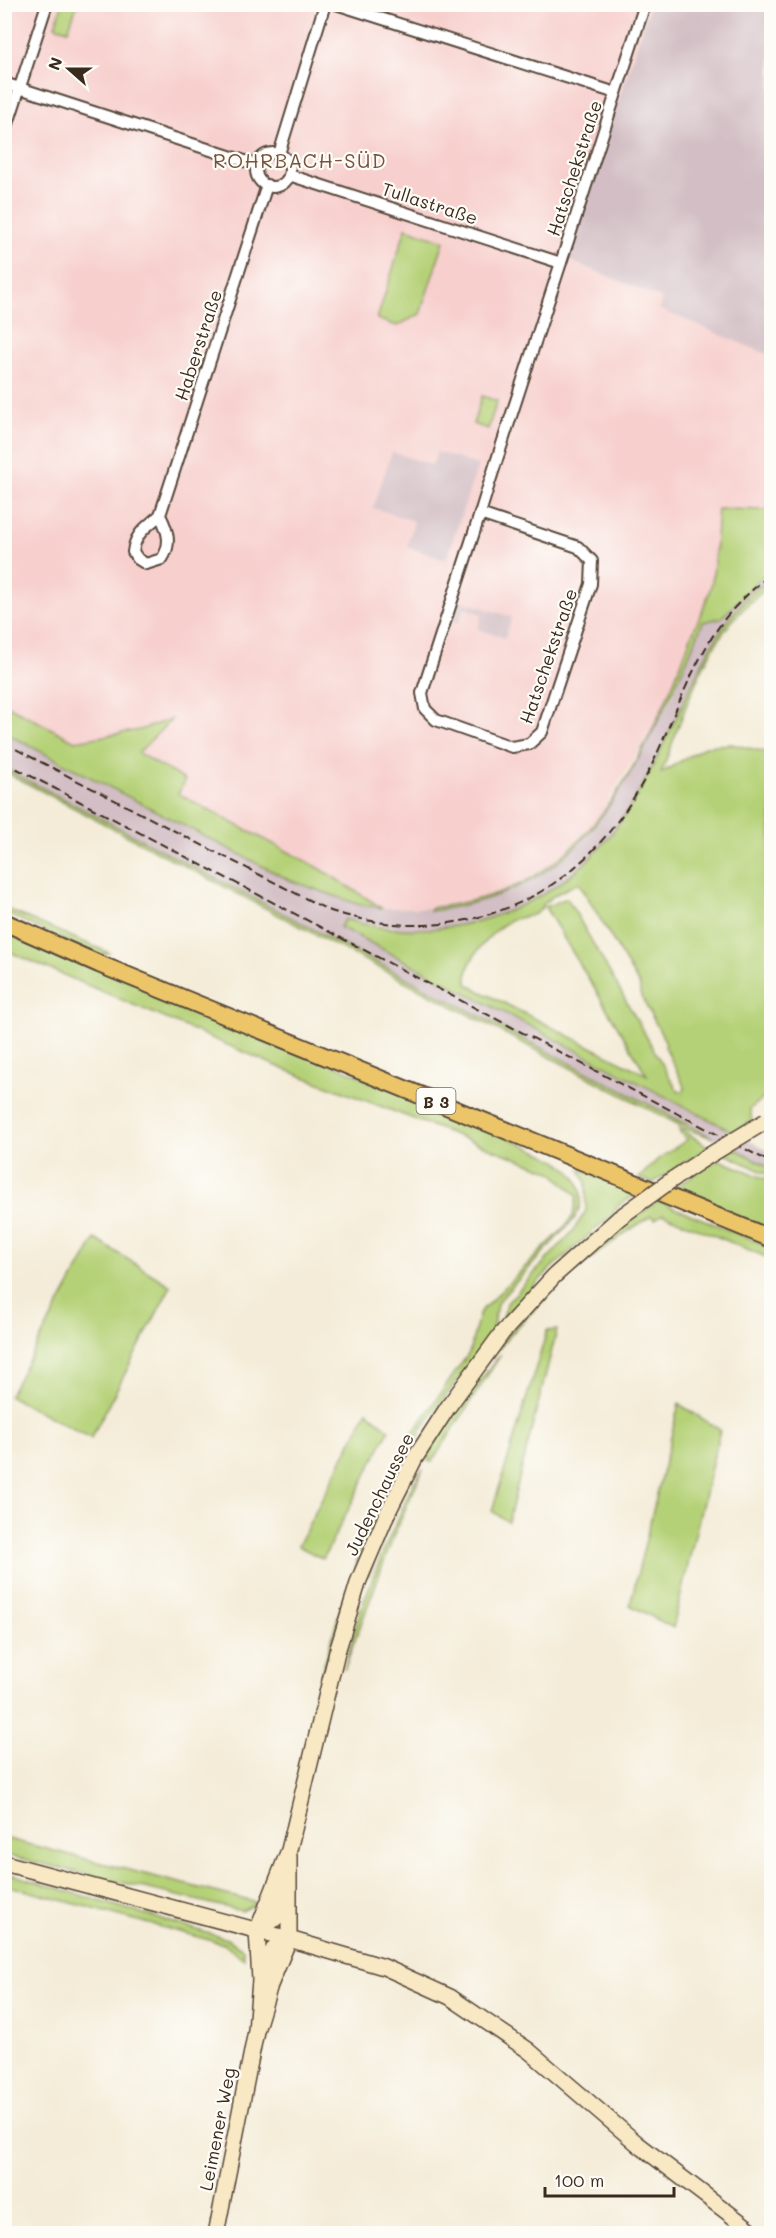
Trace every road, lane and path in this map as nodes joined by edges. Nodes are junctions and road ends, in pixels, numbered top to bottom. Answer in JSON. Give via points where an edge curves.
{"nodes":[{"id":1,"x":47,"y":4,"type":"edge"},
{"id":2,"x":326,"y":4,"type":"edge"},
{"id":3,"x":336,"y":4,"type":"edge"},
{"id":4,"x":645,"y":4,"type":"edge"},
{"id":5,"x":4,"y":83,"type":"edge"},
{"id":6,"x":20,"y":89,"type":"junction"},
{"id":7,"x":616,"y":93,"type":"junction"},
{"id":8,"x":4,"y":136,"type":"edge"},
{"id":9,"x":279,"y":154,"type":"junction"},
{"id":10,"x":256,"y":165,"type":"junction"},
{"id":11,"x":289,"y":175,"type":"junction"},
{"id":12,"x":267,"y":185,"type":"junction"},
{"id":13,"x":561,"y":263,"type":"junction"},
{"id":14,"x":480,"y":514,"type":"junction"},
{"id":15,"x":160,"y":515,"type":"dead end"},
{"id":16,"x":4,"y":922,"type":"edge"},
{"id":17,"x":769,"y":1120,"type":"edge"},
{"id":18,"x":771,"y":1239,"type":"edge"},
{"id":19,"x":4,"y":1863,"type":"edge"},
{"id":20,"x":282,"y":1887,"type":"junction"},
{"id":21,"x":229,"y":1923,"type":"junction"},
{"id":22,"x":256,"y":1931,"type":"junction"},
{"id":23,"x":289,"y":1939,"type":"junction"},
{"id":24,"x":260,"y":1980,"type":"junction"},
{"id":25,"x":256,"y":2031,"type":"junction"},
{"id":26,"x":216,"y":2234,"type":"edge"},
{"id":27,"x":756,"y":2234,"type":"edge"}],
"edges":[{"from":1,"to":6,"type":"street"},
{"from":2,"to":9,"type":"street"},
{"from":3,"to":7,"type":"street"},
{"from":4,"to":7,"type":"street","name":"Hatschekstraße"},
{"from":5,"to":6,"type":"street"},
{"from":6,"to":8,"type":"street"},
{"from":6,"to":10,"type":"street"},
{"from":7,"to":13,"type":"street","name":"Hatschekstraße"},
{"from":9,"to":10,"type":"street","via":[[265,155]]},
{"from":9,"to":11,"type":"street","via":[[288,163]]},
{"from":10,"to":12,"type":"street","via":[[257,176]]},
{"from":11,"to":12,"type":"street","via":[[281,184]]},
{"from":11,"to":13,"type":"street","name":"Tullastraße"},
{"from":12,"to":15,"type":"street","name":"Haberstraße"},
{"from":13,"to":14,"type":"street","name":"Hatschekstraße"},
{"from":14,"to":14,"type":"street","name":"Hatschekstraße","via":[[422,693],[424,709],[436,720],[512,747],[529,744],[542,732],[591,584],[592,561],[578,547]]},
{"from":16,"to":18,"type":"main road","number":"B 3"},
{"from":17,"to":20,"type":"main road","name":"Judenchaussee","bridge":true,"via":[[705,1158],[619,1218],[554,1276],[501,1333],[468,1376],[415,1458],[356,1591],[325,1696]]},
{"from":19,"to":21,"type":"main road"},
{"from":20,"to":21,"type":"main road","via":[[246,1917]]},
{"from":20,"to":22,"type":"main road","name":"Judenchaussee"},
{"from":20,"to":23,"type":"main road","name":"Judenchaussee"},
{"from":21,"to":22,"type":"main road"},
{"from":22,"to":23,"type":"main road"},
{"from":22,"to":24,"type":"main road","name":"Leimener Weg"},
{"from":23,"to":24,"type":"main road","via":[[274,1948]]},
{"from":23,"to":25,"type":"main road","name":"Leimener Weg"},
{"from":23,"to":27,"type":"main road","via":[[384,1967],[450,1997],[528,2050],[639,2145]]},
{"from":24,"to":25,"type":"main road","name":"Leimener Weg"},
{"from":25,"to":26,"type":"main road","name":"Leimener Weg"}]}
